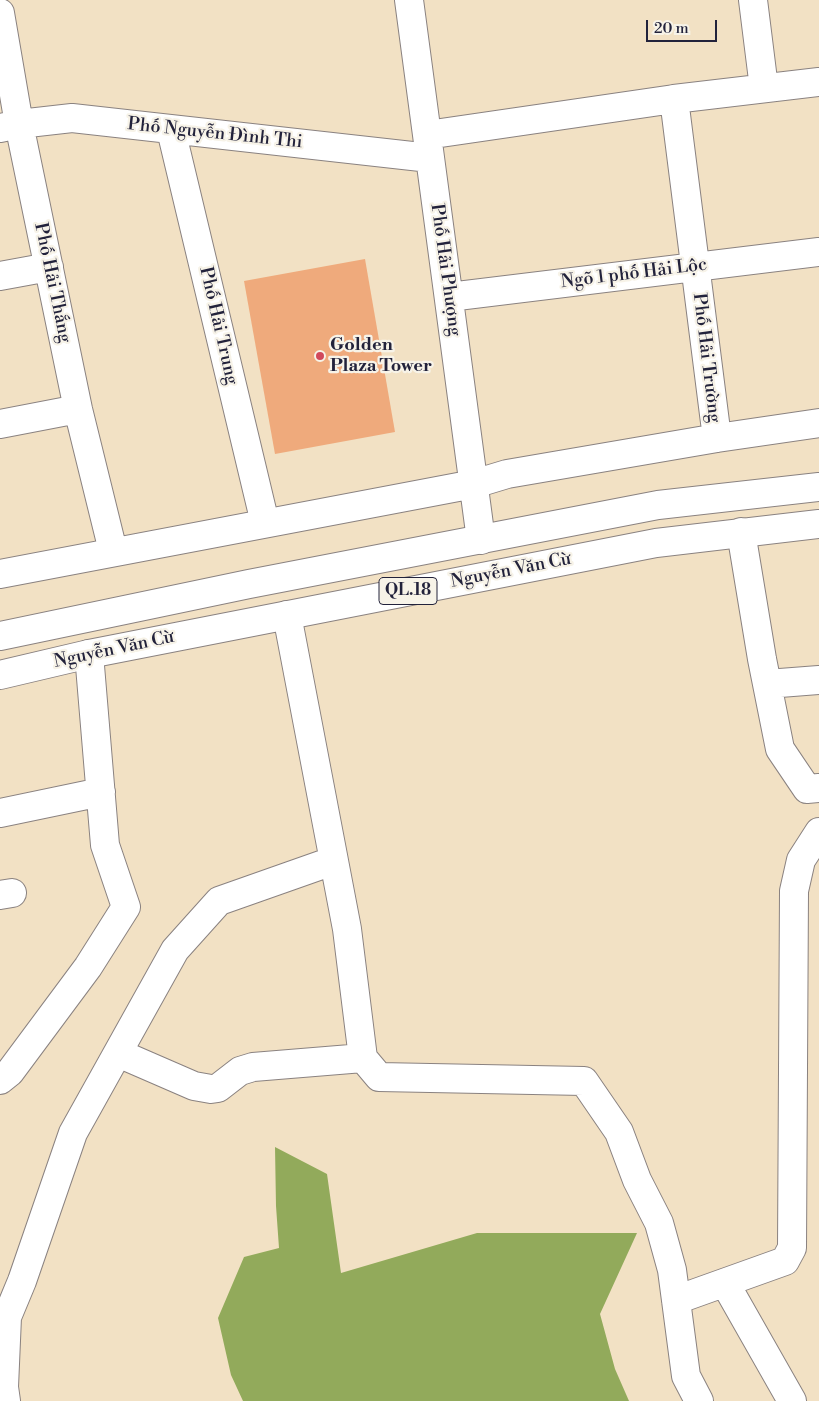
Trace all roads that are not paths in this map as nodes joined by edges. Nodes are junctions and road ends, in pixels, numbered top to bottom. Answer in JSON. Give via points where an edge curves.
{"nodes":[{"id":1,"x":409,"y":0,"type":"edge"},
{"id":2,"x":753,"y":0,"type":"edge"},
{"id":3,"x":0,"y":13,"type":"edge"},
{"id":4,"x":819,"y":82,"type":"edge"},
{"id":5,"x":764,"y":88,"type":"junction"},
{"id":6,"x":674,"y":99,"type":"junction"},
{"id":7,"x":10,"y":126,"type":"edge"},
{"id":8,"x":171,"y":130,"type":"junction"},
{"id":9,"x":429,"y":146,"type":"junction"},
{"id":10,"x":819,"y":252,"type":"edge"},
{"id":11,"x":695,"y":266,"type":"junction"},
{"id":12,"x":49,"y":267,"type":"junction"},
{"id":13,"x":0,"y":276,"type":"edge"},
{"id":14,"x":449,"y":297,"type":"junction"},
{"id":15,"x":78,"y":409,"type":"junction"},
{"id":16,"x":819,"y":423,"type":"edge"},
{"id":17,"x":0,"y":424,"type":"edge"},
{"id":18,"x":717,"y":438,"type":"junction"},
{"id":19,"x":474,"y":484,"type":"junction"},
{"id":20,"x":819,"y":487,"type":"edge"},
{"id":21,"x":265,"y":523,"type":"junction"},
{"id":22,"x":819,"y":524,"type":"edge"},
{"id":23,"x":741,"y":532,"type":"junction"},
{"id":24,"x":481,"y":540,"type":"junction"},
{"id":25,"x":113,"y":551,"type":"junction"},
{"id":26,"x":0,"y":574,"type":"edge"},
{"id":27,"x":287,"y":615,"type":"junction"},
{"id":28,"x":0,"y":636,"type":"edge"},
{"id":29,"x":89,"y":654,"type":"junction"},
{"id":30,"x":0,"y":675,"type":"edge"},
{"id":31,"x":819,"y":680,"type":"edge"},
{"id":32,"x":767,"y":684,"type":"junction"},
{"id":33,"x":819,"y":788,"type":"edge"},
{"id":34,"x":100,"y":792,"type":"junction"},
{"id":35,"x":0,"y":813,"type":"edge"},
{"id":36,"x":819,"y":832,"type":"edge"},
{"id":37,"x":334,"y":862,"type":"junction"},
{"id":38,"x":118,"y":1053,"type":"junction"},
{"id":39,"x":364,"y":1058,"type":"junction"},
{"id":40,"x":0,"y":1080,"type":"edge"},
{"id":41,"x":726,"y":1283,"type":"junction"},
{"id":42,"x":676,"y":1300,"type":"junction"},
{"id":43,"x":6,"y":1401,"type":"edge"},
{"id":44,"x":698,"y":1401,"type":"edge"},
{"id":45,"x":792,"y":1401,"type":"edge"}],
"edges":[{"from":1,"to":9,"type":"street","name":"Phố Hải Phượng"},
{"from":2,"to":5,"type":"street"},
{"from":3,"to":7,"type":"street","name":"Phố Hải Thắng"},
{"from":4,"to":5,"type":"street","name":"Phố Nguyễn Đình Thi"},
{"from":5,"to":6,"type":"street","name":"Phố Nguyễn Đình Thi"},
{"from":6,"to":9,"type":"street","name":"Phố Nguyễn Đình Thi"},
{"from":6,"to":11,"type":"street","name":"Phố Hải Trường"},
{"from":7,"to":8,"type":"street","name":"Phố Nguyễn Đình Thi","via":[[72,118]]},
{"from":7,"to":12,"type":"street","name":"Phố Hải Thắng"},
{"from":8,"to":9,"type":"street","name":"Phố Nguyễn Đình Thi"},
{"from":8,"to":21,"type":"street","name":"Phố Hải Trung"},
{"from":9,"to":14,"type":"street","name":"Phố Hải Phượng"},
{"from":10,"to":11,"type":"street","name":"Ngõ 1 phố Hải Lộc"},
{"from":11,"to":14,"type":"street","name":"Ngõ 1 phố Hải Lộc"},
{"from":11,"to":18,"type":"street","name":"Phố Hải Trường"},
{"from":12,"to":13,"type":"street"},
{"from":12,"to":15,"type":"street","name":"Phố Hải Thắng"},
{"from":14,"to":19,"type":"street","name":"Phố Hải Phượng"},
{"from":15,"to":17,"type":"street"},
{"from":15,"to":25,"type":"street","name":"Phố Hải Thắng"},
{"from":16,"to":18,"type":"street"},
{"from":18,"to":19,"type":"street","via":[[507,474]]},
{"from":19,"to":21,"type":"street"},
{"from":19,"to":24,"type":"street","name":"Phố Hải Phượng"},
{"from":20,"to":24,"type":"street","name":"Nguyễn Văn Cừ","number":"QL.18","via":[[658,505]]},
{"from":21,"to":25,"type":"street"},
{"from":22,"to":23,"type":"street","name":"Nguyễn Văn Cừ","number":"QL.18"},
{"from":23,"to":27,"type":"street","name":"Nguyễn Văn Cừ","number":"QL.18","via":[[656,543]]},
{"from":23,"to":32,"type":"street"},
{"from":24,"to":28,"type":"street","name":"Nguyễn Văn Cừ","number":"QL.18"},
{"from":25,"to":26,"type":"street"},
{"from":27,"to":29,"type":"street","name":"Nguyễn Văn Cừ","number":"QL.18"},
{"from":27,"to":37,"type":"street"},
{"from":29,"to":30,"type":"street","name":"Nguyễn Văn Cừ","number":"QL.18"},
{"from":29,"to":34,"type":"street"},
{"from":31,"to":32,"type":"street"},
{"from":32,"to":33,"type":"street","via":[[780,749],[807,789]]},
{"from":34,"to":35,"type":"street"},
{"from":34,"to":40,"type":"street","via":[[105,845],[126,907],[88,967],[10,1072]]},
{"from":36,"to":41,"type":"street","via":[[801,860],[794,890],[792,1248],[785,1261]]},
{"from":37,"to":38,"type":"street","via":[[219,901],[175,950]]},
{"from":37,"to":39,"type":"street","via":[[347,930]]},
{"from":38,"to":39,"type":"street","via":[[194,1086],[211,1089],[253,1067]]},
{"from":38,"to":43,"type":"street","via":[[73,1133],[7,1317]]},
{"from":39,"to":42,"type":"street","via":[[379,1077],[584,1082],[619,1132],[637,1180],[659,1222]]},
{"from":41,"to":42,"type":"street"},
{"from":41,"to":45,"type":"street"},
{"from":42,"to":44,"type":"street","via":[[686,1376]]}]}
